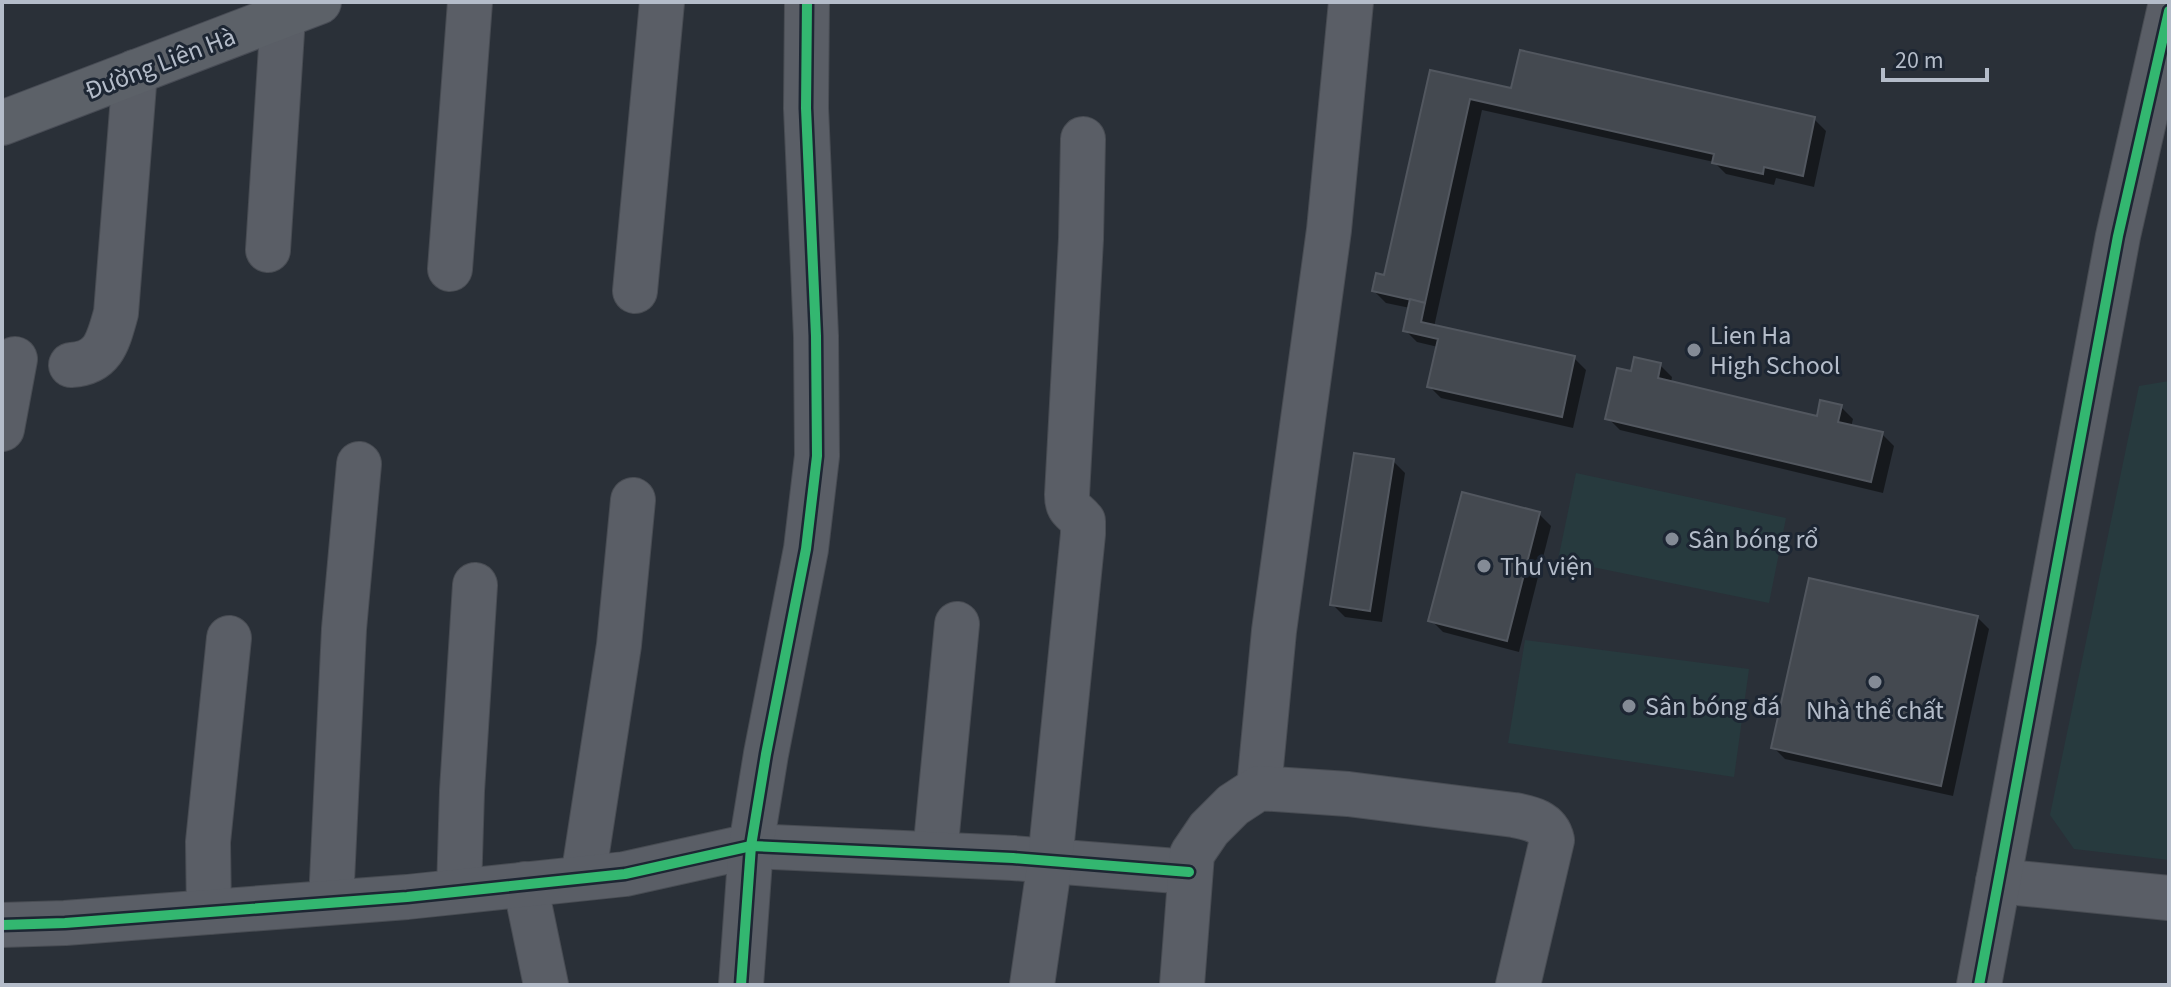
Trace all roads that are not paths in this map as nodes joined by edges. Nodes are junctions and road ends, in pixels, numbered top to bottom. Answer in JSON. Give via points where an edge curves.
{"nodes":[{"id":1,"x":470,"y":2,"type":"edge"},
{"id":2,"x":662,"y":2,"type":"edge"},
{"id":3,"x":807,"y":2,"type":"edge"},
{"id":4,"x":1351,"y":2,"type":"edge"},
{"id":5,"x":301,"y":9,"type":"edge"},
{"id":6,"x":2169,"y":11,"type":"edge"},
{"id":7,"x":135,"y":72,"type":"junction"},
{"id":8,"x":2,"y":123,"type":"edge"},
{"id":9,"x":1083,"y":139,"type":"dead end"},
{"id":10,"x":268,"y":250,"type":"dead end"},
{"id":11,"x":450,"y":269,"type":"dead end"},
{"id":12,"x":635,"y":291,"type":"dead end"},
{"id":13,"x":15,"y":359,"type":"dead end"},
{"id":14,"x":71,"y":365,"type":"dead end"},
{"id":15,"x":2,"y":429,"type":"edge"},
{"id":16,"x":359,"y":464,"type":"dead end"},
{"id":17,"x":633,"y":500,"type":"dead end"},
{"id":18,"x":475,"y":585,"type":"dead end"},
{"id":19,"x":957,"y":624,"type":"dead end"},
{"id":20,"x":229,"y":638,"type":"dead end"},
{"id":21,"x":1259,"y":788,"type":"junction"},
{"id":22,"x":751,"y":846,"type":"junction"},
{"id":23,"x":935,"y":854,"type":"junction"},
{"id":24,"x":1050,"y":861,"type":"junction"},
{"id":25,"x":1189,"y":872,"type":"junction"},
{"id":26,"x":583,"y":878,"type":"junction"},
{"id":27,"x":1998,"y":881,"type":"junction"},
{"id":28,"x":525,"y":884,"type":"junction"},
{"id":29,"x":459,"y":891,"type":"junction"},
{"id":30,"x":2169,"y":898,"type":"edge"},
{"id":31,"x":331,"y":902,"type":"junction"},
{"id":32,"x":209,"y":912,"type":"junction"},
{"id":33,"x":2,"y":925,"type":"edge"},
{"id":34,"x":546,"y":985,"type":"edge"},
{"id":35,"x":741,"y":985,"type":"edge"},
{"id":36,"x":1032,"y":985,"type":"edge"},
{"id":37,"x":1182,"y":985,"type":"edge"},
{"id":38,"x":1518,"y":985,"type":"edge"},
{"id":39,"x":1979,"y":985,"type":"edge"}],
"edges":[{"from":1,"to":11,"type":"street"},
{"from":2,"to":12,"type":"street"},
{"from":3,"to":22,"type":"street","via":[[817,456],[806,549]]},
{"from":4,"to":21,"type":"street","via":[[1329,230],[1274,631]]},
{"from":5,"to":7,"type":"main road","name":"Đường Liên Hà"},
{"from":5,"to":10,"type":"street"},
{"from":6,"to":27,"type":"street","via":[[2118,236]]},
{"from":7,"to":8,"type":"main road","name":"Đường Liên Hà"},
{"from":7,"to":14,"type":"street","via":[[116,313],[97,358]]},
{"from":9,"to":24,"type":"street","via":[[1067,495],[1070,512],[1083,521],[1083,534]]},
{"from":13,"to":15,"type":"street"},
{"from":16,"to":31,"type":"street","via":[[344,629]]},
{"from":17,"to":26,"type":"street","via":[[619,645]]},
{"from":18,"to":29,"type":"street"},
{"from":19,"to":23,"type":"street"},
{"from":20,"to":32,"type":"street","via":[[208,842]]},
{"from":21,"to":25,"type":"street","via":[[1209,829],[1192,854]]},
{"from":21,"to":38,"type":"street","via":[[1514,815],[1547,828],[1552,840]]},
{"from":22,"to":23,"type":"street"},
{"from":22,"to":26,"type":"street"},
{"from":22,"to":35,"type":"street"},
{"from":23,"to":24,"type":"street"},
{"from":24,"to":25,"type":"street"},
{"from":24,"to":36,"type":"street"},
{"from":25,"to":37,"type":"street"},
{"from":26,"to":28,"type":"street"},
{"from":27,"to":30,"type":"street"},
{"from":27,"to":39,"type":"street"},
{"from":28,"to":29,"type":"street"},
{"from":28,"to":34,"type":"street"},
{"from":29,"to":31,"type":"street"},
{"from":31,"to":32,"type":"street"},
{"from":32,"to":33,"type":"street"}]}
